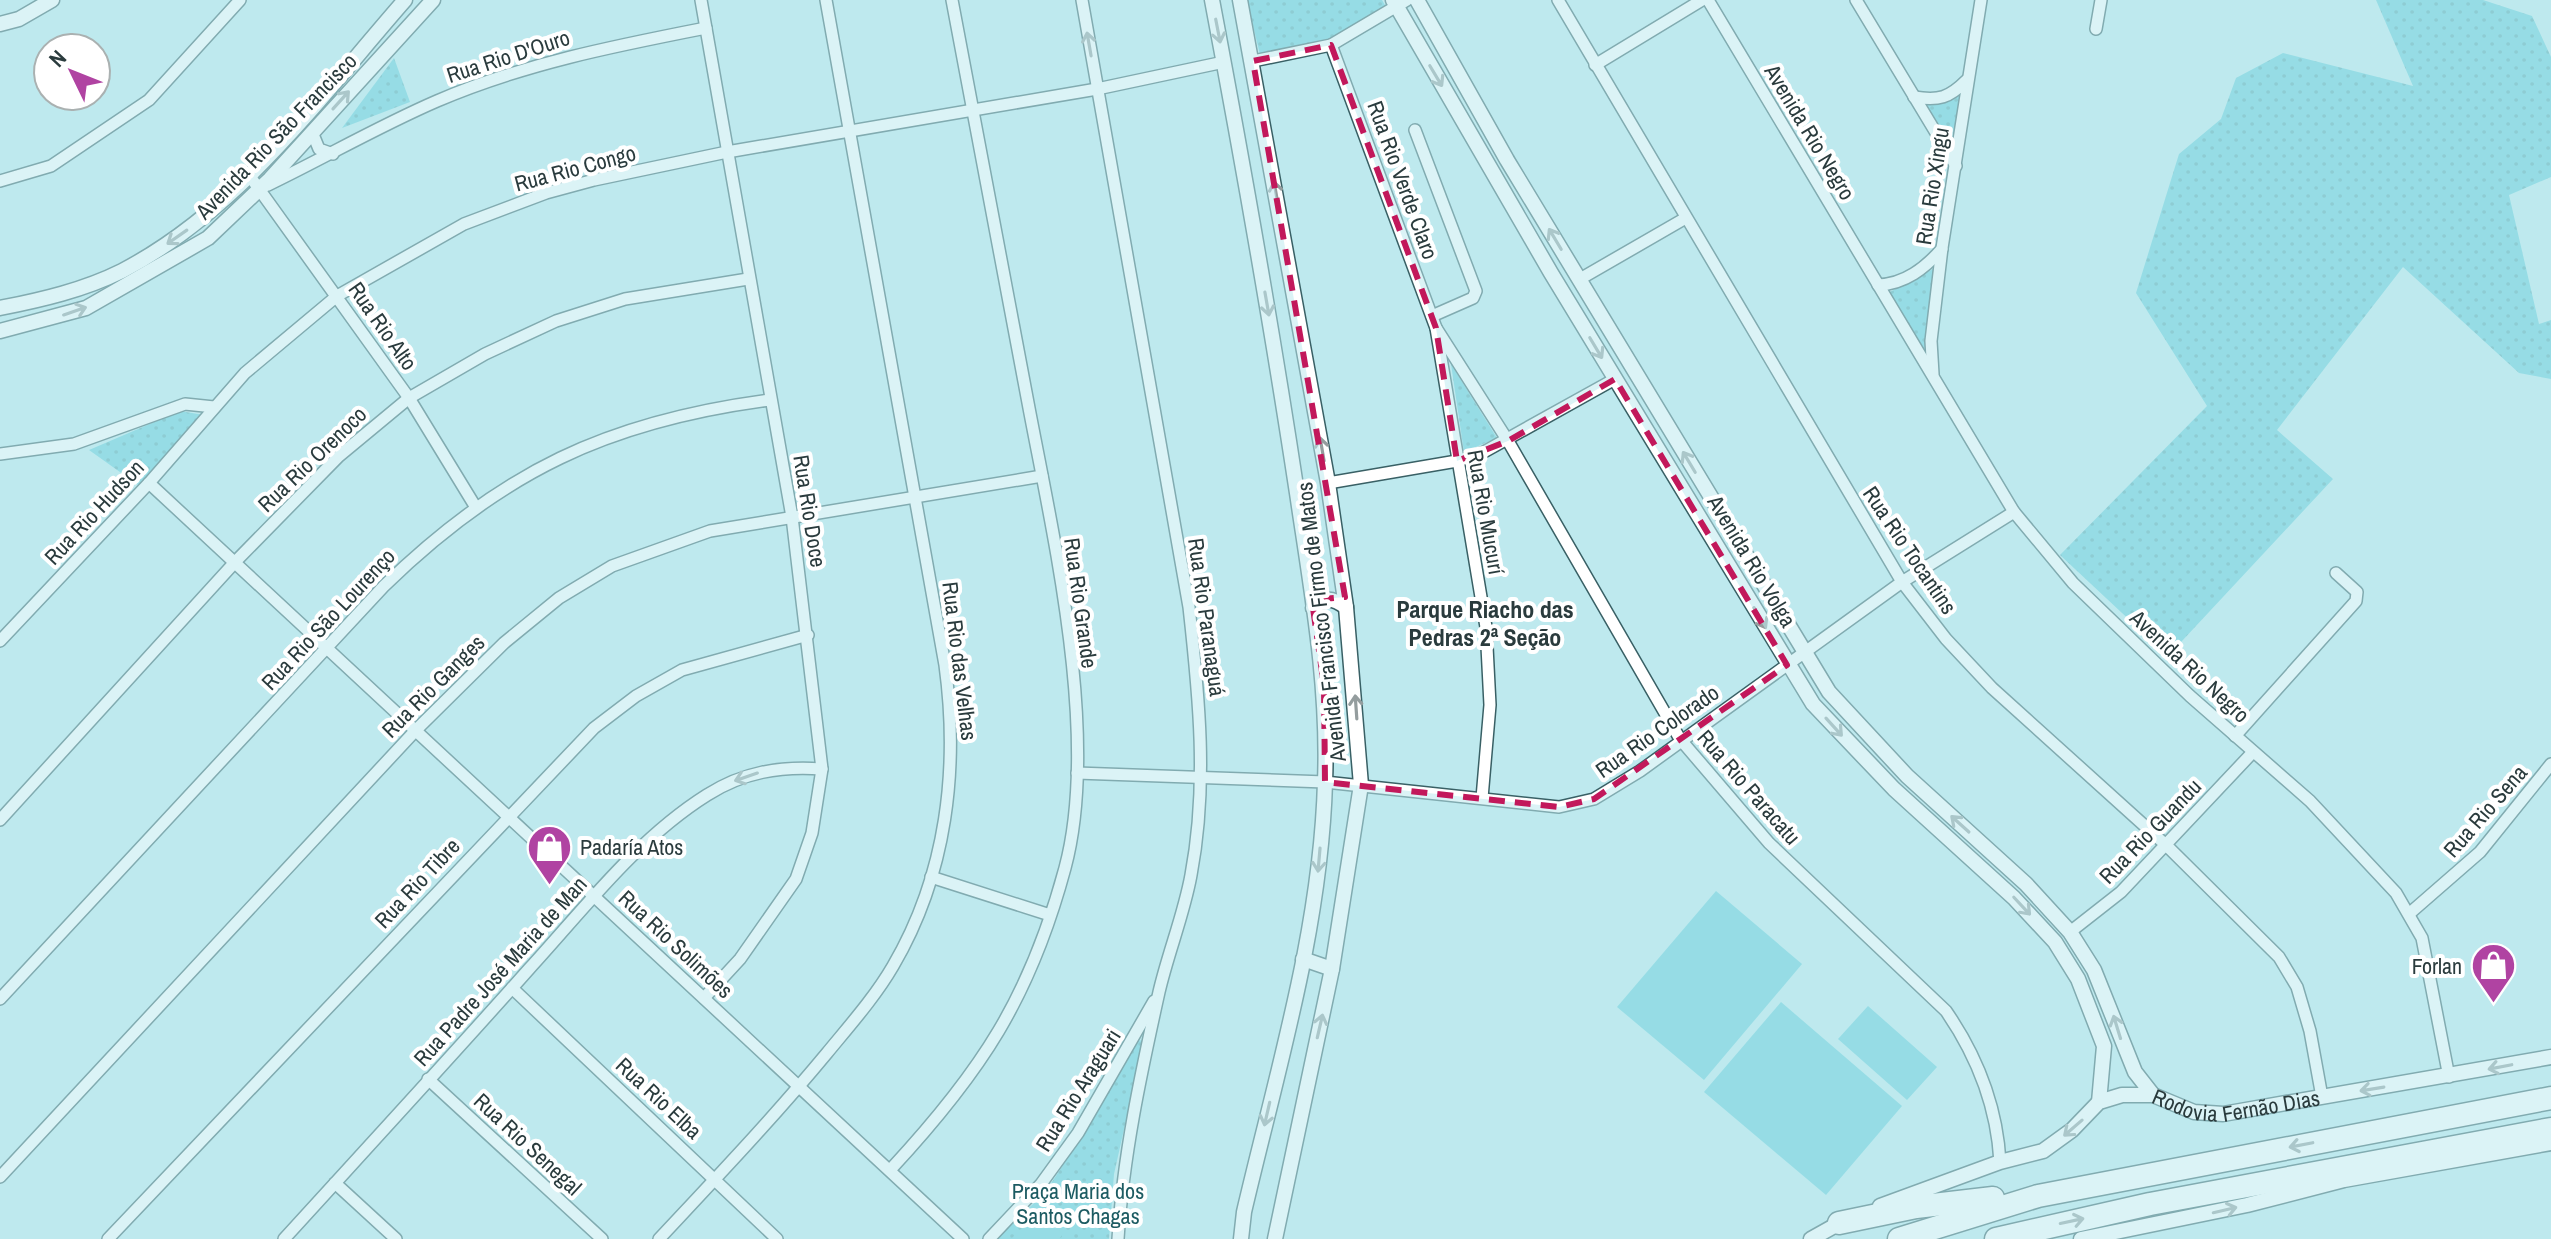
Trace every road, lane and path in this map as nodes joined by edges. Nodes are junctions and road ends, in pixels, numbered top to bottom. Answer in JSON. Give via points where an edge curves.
{"nodes":[{"id":1,"x":52,"y":0,"type":"edge"},
{"id":2,"x":240,"y":0,"type":"edge"},
{"id":3,"x":405,"y":0,"type":"edge"},
{"id":4,"x":433,"y":0,"type":"edge"},
{"id":5,"x":701,"y":0,"type":"edge"},
{"id":6,"x":826,"y":0,"type":"edge"},
{"id":7,"x":952,"y":0,"type":"edge"},
{"id":8,"x":1082,"y":0,"type":"edge"},
{"id":9,"x":1212,"y":0,"type":"edge"},
{"id":10,"x":1240,"y":0,"type":"edge"},
{"id":11,"x":1417,"y":0,"type":"edge"},
{"id":12,"x":1558,"y":0,"type":"edge"},
{"id":13,"x":1705,"y":0,"type":"edge"},
{"id":14,"x":1856,"y":0,"type":"edge"},
{"id":15,"x":1981,"y":0,"type":"edge"},
{"id":16,"x":2101,"y":0,"type":"edge"},
{"id":17,"x":1399,"y":3,"type":"edge"},
{"id":18,"x":0,"y":24,"type":"edge"},
{"id":19,"x":706,"y":28,"type":"junction"},
{"id":20,"x":2096,"y":29,"type":"dead end"},
{"id":21,"x":1331,"y":45,"type":"junction"},
{"id":22,"x":1253,"y":61,"type":"junction"},
{"id":23,"x":1224,"y":62,"type":"junction"},
{"id":24,"x":1595,"y":65,"type":"junction"},
{"id":25,"x":1968,"y":80,"type":"junction"},
{"id":26,"x":1097,"y":89,"type":"junction"},
{"id":27,"x":1914,"y":97,"type":"junction"},
{"id":28,"x":973,"y":110,"type":"junction"},
{"id":29,"x":1415,"y":130,"type":"dead end"},
{"id":30,"x":312,"y":132,"type":"junction"},
{"id":31,"x":853,"y":133,"type":"junction"},
{"id":32,"x":727,"y":152,"type":"junction"},
{"id":33,"x":333,"y":154,"type":"junction"},
{"id":34,"x":1956,"y":166,"type":"junction"},
{"id":35,"x":249,"y":175,"type":"junction"},
{"id":36,"x":0,"y":181,"type":"edge"},
{"id":37,"x":260,"y":189,"type":"junction"},
{"id":38,"x":1684,"y":219,"type":"junction"},
{"id":39,"x":1942,"y":248,"type":"junction"},
{"id":40,"x":748,"y":279,"type":"junction"},
{"id":41,"x":1580,"y":279,"type":"junction"},
{"id":42,"x":1878,"y":285,"type":"junction"},
{"id":43,"x":337,"y":296,"type":"junction"},
{"id":44,"x":0,"y":308,"type":"edge"},
{"id":45,"x":1434,"y":322,"type":"junction"},
{"id":46,"x":0,"y":331,"type":"edge"},
{"id":47,"x":1615,"y":379,"type":"junction"},
{"id":48,"x":1934,"y":379,"type":"junction"},
{"id":49,"x":409,"y":398,"type":"junction"},
{"id":50,"x":770,"y":400,"type":"junction"},
{"id":51,"x":214,"y":407,"type":"junction"},
{"id":52,"x":1508,"y":441,"type":"junction"},
{"id":53,"x":0,"y":454,"type":"edge"},
{"id":54,"x":1457,"y":461,"type":"junction"},
{"id":55,"x":1042,"y":476,"type":"junction"},
{"id":56,"x":149,"y":483,"type":"junction"},
{"id":57,"x":1328,"y":483,"type":"junction"},
{"id":58,"x":916,"y":496,"type":"junction"},
{"id":59,"x":475,"y":506,"type":"junction"},
{"id":60,"x":2014,"y":512,"type":"junction"},
{"id":61,"x":792,"y":517,"type":"junction"},
{"id":62,"x":236,"y":561,"type":"junction"},
{"id":63,"x":2336,"y":573,"type":"dead end"},
{"id":64,"x":1902,"y":582,"type":"junction"},
{"id":65,"x":1346,"y":607,"type":"junction"},
{"id":66,"x":1313,"y":608,"type":"junction"},
{"id":67,"x":808,"y":635,"type":"junction"},
{"id":68,"x":0,"y":641,"type":"edge"},
{"id":69,"x":328,"y":647,"type":"junction"},
{"id":70,"x":1802,"y":652,"type":"junction"},
{"id":71,"x":1787,"y":665,"type":"junction"},
{"id":72,"x":416,"y":730,"type":"junction"},
{"id":73,"x":2235,"y":736,"type":"junction"},
{"id":74,"x":1680,"y":739,"type":"junction"},
{"id":75,"x":2253,"y":752,"type":"junction"},
{"id":76,"x":2551,"y":764,"type":"edge"},
{"id":77,"x":822,"y":769,"type":"junction"},
{"id":78,"x":1077,"y":773,"type":"junction"},
{"id":79,"x":1201,"y":778,"type":"junction"},
{"id":80,"x":1325,"y":782,"type":"junction"},
{"id":81,"x":1361,"y":785,"type":"junction"},
{"id":82,"x":1482,"y":798,"type":"junction"},
{"id":83,"x":510,"y":815,"type":"junction"},
{"id":84,"x":0,"y":820,"type":"edge"},
{"id":85,"x":2167,"y":846,"type":"junction"},
{"id":86,"x":931,"y":877,"type":"junction"},
{"id":87,"x":596,"y":896,"type":"junction"},
{"id":88,"x":2410,"y":913,"type":"junction"},
{"id":89,"x":1050,"y":915,"type":"junction"},
{"id":90,"x":2070,"y":932,"type":"junction"},
{"id":91,"x":1303,"y":959,"type":"junction"},
{"id":92,"x":1332,"y":969,"type":"junction"},
{"id":93,"x":512,"y":988,"type":"junction"},
{"id":94,"x":1160,"y":991,"type":"junction"},
{"id":95,"x":704,"y":998,"type":"junction"},
{"id":96,"x":0,"y":999,"type":"edge"},
{"id":97,"x":2551,"y":1057,"type":"edge"},
{"id":98,"x":2449,"y":1077,"type":"junction"},
{"id":99,"x":428,"y":1079,"type":"junction"},
{"id":100,"x":2551,"y":1082,"type":"edge"},
{"id":101,"x":800,"y":1086,"type":"junction"},
{"id":102,"x":2153,"y":1095,"type":"junction"},
{"id":103,"x":2322,"y":1097,"type":"junction"},
{"id":104,"x":2551,"y":1098,"type":"edge"},
{"id":105,"x":2099,"y":1102,"type":"junction"},
{"id":106,"x":2412,"y":1124,"type":"junction"},
{"id":107,"x":2551,"y":1129,"type":"edge"},
{"id":108,"x":2551,"y":1143,"type":"edge"},
{"id":109,"x":2000,"y":1162,"type":"junction"},
{"id":110,"x":891,"y":1169,"type":"junction"},
{"id":111,"x":0,"y":1177,"type":"edge"},
{"id":112,"x":716,"y":1178,"type":"junction"},
{"id":113,"x":335,"y":1183,"type":"junction"},
{"id":114,"x":2038,"y":1196,"type":"junction"},
{"id":115,"x":1839,"y":1223,"type":"junction"},
{"id":116,"x":2150,"y":1233,"type":"edge"},
{"id":117,"x":108,"y":1239,"type":"edge"},
{"id":118,"x":284,"y":1239,"type":"edge"},
{"id":119,"x":396,"y":1239,"type":"edge"},
{"id":120,"x":602,"y":1239,"type":"edge"},
{"id":121,"x":659,"y":1239,"type":"edge"},
{"id":122,"x":777,"y":1239,"type":"edge"},
{"id":123,"x":963,"y":1239,"type":"edge"},
{"id":124,"x":989,"y":1239,"type":"edge"},
{"id":125,"x":1118,"y":1239,"type":"edge"},
{"id":126,"x":1241,"y":1239,"type":"edge"},
{"id":127,"x":1275,"y":1239,"type":"edge"},
{"id":128,"x":1811,"y":1239,"type":"edge"},
{"id":129,"x":1899,"y":1239,"type":"edge"},
{"id":130,"x":1996,"y":1239,"type":"edge"},
{"id":131,"x":2081,"y":1239,"type":"edge"}],
"edges":[{"from":1,"to":18,"type":"street"},
{"from":2,"to":36,"type":"street","via":[[149,100],[51,166]]},
{"from":3,"to":35,"type":"street","name":"Avenida Rio São Francisco"},
{"from":30,"to":4,"type":"street","name":"Avenida Rio São Francisco","one_way":true},
{"from":5,"to":19,"type":"street","name":"Rua Rio Doce"},
{"from":6,"to":31,"type":"street","name":"Rua Rio das Velhas"},
{"from":7,"to":28,"type":"street","name":"Rua Rio Grande"},
{"from":26,"to":8,"type":"street","name":"Rua Rio Paranaguá","one_way":true},
{"from":9,"to":23,"type":"street","name":"Avenida Francisco Firmo de Matos","one_way":true},
{"from":10,"to":22,"type":"street","name":"Avenida Francisco Firmo de Matos"},
{"from":41,"to":11,"type":"street","name":"Avenida Rio Volga","one_way":true},
{"from":12,"to":24,"type":"street","name":"Rua Rio Tocantins"},
{"from":13,"to":24,"type":"street"},
{"from":13,"to":42,"type":"street","name":"Avenida Rio Negro"},
{"from":14,"to":27,"type":"street"},
{"from":15,"to":25,"type":"street","name":"Rua Rio Xingu"},
{"from":16,"to":20,"type":"street"},
{"from":17,"to":21,"type":"street"},
{"from":17,"to":47,"type":"street","name":"Avenida Rio Volga","one_way":true},
{"from":19,"to":32,"type":"street","name":"Rua Rio Doce"},
{"from":19,"to":33,"type":"street","name":"Rua Rio D'Ouro","via":[[577,53],[514,72],[436,102]]},
{"from":21,"to":22,"type":"street"},
{"from":21,"to":45,"type":"street","name":"Rua Rio Verde Claro"},
{"from":57,"to":22,"type":"street","name":"Avenida Francisco Firmo de Matos","one_way":true},
{"from":23,"to":26,"type":"street","name":"Rua Rio Congo"},
{"from":23,"to":66,"type":"street","name":"Avenida Francisco Firmo de Matos","one_way":true,"via":[[1274,343]]},
{"from":24,"to":38,"type":"street","name":"Rua Rio Tocantins"},
{"from":25,"to":27,"type":"street","via":[[1937,101]]},
{"from":25,"to":34,"type":"street","name":"Rua Rio Xingu"},
{"from":26,"to":28,"type":"street","name":"Rua Rio Congo"},
{"from":26,"to":79,"type":"street","name":"Rua Rio Paranaguá","via":[[1189,607],[1200,697]]},
{"from":27,"to":34,"type":"street"},
{"from":28,"to":31,"type":"street","name":"Rua Rio Congo"},
{"from":28,"to":55,"type":"street","name":"Rua Rio Grande"},
{"from":29,"to":45,"type":"street","via":[[1476,291]]},
{"from":30,"to":33,"type":"street","via":[[319,149]]},
{"from":30,"to":37,"type":"street","name":"Avenida Rio São Francisco"},
{"from":31,"to":32,"type":"street","name":"Rua Rio Congo"},
{"from":31,"to":58,"type":"street","name":"Rua Rio das Velhas"},
{"from":32,"to":40,"type":"street","name":"Rua Rio Doce"},
{"from":32,"to":43,"type":"street","name":"Rua Rio Congo","via":[[594,180],[505,208],[464,224]]},
{"from":33,"to":37,"type":"street","name":"Rua Rio D'Ouro"},
{"from":34,"to":39,"type":"street","name":"Rua Rio Xingu"},
{"from":35,"to":37,"type":"street","name":"Rua Rio Alto"},
{"from":35,"to":44,"type":"street","name":"Avenida Rio São Francisco","one_way":true,"via":[[197,223],[120,272]]},
{"from":37,"to":43,"type":"street","name":"Rua Rio Alto"},
{"from":46,"to":37,"type":"street","name":"Avenida Rio São Francisco","one_way":true,"via":[[86,308],[128,287],[208,238]]},
{"from":38,"to":41,"type":"street"},
{"from":38,"to":64,"type":"street","name":"Rua Rio Tocantins"},
{"from":39,"to":42,"type":"street","via":[[1912,275]]},
{"from":39,"to":48,"type":"street","name":"Rua Rio Xingu","via":[[1931,341]]},
{"from":40,"to":49,"type":"street","name":"Rua Rio Orenoco","via":[[625,299],[556,321]]},
{"from":40,"to":50,"type":"street","name":"Rua Rio Doce"},
{"from":70,"to":41,"type":"street","name":"Avenida Rio Volga","one_way":true},
{"from":42,"to":48,"type":"street","name":"Avenida Rio Negro"},
{"from":43,"to":49,"type":"street","name":"Rua Rio Alto"},
{"from":43,"to":51,"type":"street","name":"Rua Rio Congo","via":[[245,373]]},
{"from":45,"to":52,"type":"street","name":"Rua Rio Paracatu"},
{"from":45,"to":54,"type":"street","name":"Rua Rio Mucurí"},
{"from":47,"to":52,"type":"street"},
{"from":47,"to":71,"type":"street","name":"Avenida Rio Volga","one_way":true},
{"from":48,"to":60,"type":"street","name":"Avenida Rio Negro"},
{"from":49,"to":59,"type":"street","name":"Rua Rio Alto"},
{"from":49,"to":62,"type":"street","name":"Rua Rio Orenoco","via":[[339,456]]},
{"from":50,"to":59,"type":"street","name":"Rua Rio São Lourenço","via":[[715,407],[593,443]]},
{"from":50,"to":61,"type":"street","name":"Rua Rio Doce"},
{"from":51,"to":53,"type":"street","via":[[185,404],[74,444]]},
{"from":51,"to":56,"type":"street","name":"Rua Rio Hudson"},
{"from":52,"to":54,"type":"street"},
{"from":52,"to":74,"type":"street","name":"Rua Rio Paracatu"},
{"from":54,"to":57,"type":"street"},
{"from":54,"to":82,"type":"street","name":"Rua Rio Mucurí","via":[[1486,627],[1490,705]]},
{"from":55,"to":58,"type":"street","name":"Rua Rio Ganges"},
{"from":55,"to":78,"type":"street","name":"Rua Rio Grande","via":[[1071,664]]},
{"from":56,"to":62,"type":"street","name":"Rua Rio Solimões"},
{"from":56,"to":68,"type":"street","name":"Rua Rio Hudson"},
{"from":57,"to":65,"type":"street","name":"Avenida Francisco Firmo de Matos"},
{"from":58,"to":61,"type":"street","name":"Rua Rio Ganges"},
{"from":58,"to":86,"type":"street","name":"Rua Rio das Velhas","via":[[952,714],[945,821]]},
{"from":59,"to":69,"type":"street","name":"Rua Rio São Lourenço","via":[[418,554]]},
{"from":60,"to":64,"type":"street","name":"Rua Rio Colorado"},
{"from":60,"to":73,"type":"street","name":"Avenida Rio Negro","via":[[2073,583]]},
{"from":61,"to":67,"type":"street","name":"Rua Rio Doce"},
{"from":61,"to":72,"type":"street","name":"Rua Rio Ganges","via":[[710,531],[612,566],[559,598],[504,643]]},
{"from":62,"to":69,"type":"street","name":"Rua Rio Solimões"},
{"from":62,"to":84,"type":"street","name":"Rua Rio Orenoco"},
{"from":63,"to":73,"type":"street","via":[[2357,592],[2356,601]]},
{"from":64,"to":70,"type":"street","name":"Rua Rio Colorado"},
{"from":64,"to":85,"type":"street","name":"Rua Rio Tocantins","via":[[1992,688]]},
{"from":65,"to":66,"type":"street","via":[[1331,598]]},
{"from":81,"to":65,"type":"street","name":"Avenida Francisco Firmo de Matos","one_way":true},
{"from":66,"to":80,"type":"street","name":"Avenida Francisco Firmo de Matos","via":[[1324,686]]},
{"from":67,"to":77,"type":"street","name":"Rua Rio Doce"},
{"from":67,"to":83,"type":"street","name":"Rua Rio Tibre","via":[[682,670],[636,696],[594,728]]},
{"from":69,"to":72,"type":"street","name":"Rua Rio Solimões"},
{"from":69,"to":96,"type":"street","name":"Rua Rio São Lourenço"},
{"from":70,"to":71,"type":"street","name":"Rua Rio Colorado"},
{"from":90,"to":70,"type":"street","name":"Avenida Rio Volga","one_way":true,"via":[[1850,719]]},
{"from":71,"to":74,"type":"street","name":"Rua Rio Colorado"},
{"from":71,"to":105,"type":"street","name":"Avenida Rio Volga","one_way":true,"via":[[1837,731],[2055,942],[2078,979],[2104,1046]]},
{"from":72,"to":83,"type":"street","name":"Rua Rio Solimões"},
{"from":72,"to":111,"type":"street","name":"Rua Rio Ganges"},
{"from":73,"to":75,"type":"street","name":"Avenida Rio Negro"},
{"from":74,"to":82,"type":"street","name":"Rua Rio Colorado","via":[[1594,799],[1559,807]]},
{"from":74,"to":109,"type":"street","name":"Rua Rio Paracatu","via":[[1769,843],[1946,1011],[1968,1042],[1984,1082],[1999,1136]]},
{"from":75,"to":85,"type":"street","name":"Rua Rio Guandu"},
{"from":75,"to":88,"type":"street","name":"Avenida Rio Negro","via":[[2365,856]]},
{"from":76,"to":88,"type":"street","name":"Rua Rio Sena","via":[[2480,852]]},
{"from":77,"to":87,"type":"street","name":"Rua Padre José Maria de Man","one_way":true,"via":[[786,766],[742,776],[706,795]]},
{"from":77,"to":95,"type":"street","name":"Rua Rio Doce","via":[[812,833],[796,879],[760,934]]},
{"from":78,"to":79,"type":"street","name":"Rua Rio Colorado"},
{"from":78,"to":89,"type":"street","name":"Rua Rio Grande","via":[[1066,865]]},
{"from":79,"to":80,"type":"street","name":"Rua Rio Colorado"},
{"from":79,"to":94,"type":"street","name":"Rua Rio Paranaguá","via":[[1191,874]]},
{"from":80,"to":81,"type":"street","name":"Rua Rio Colorado"},
{"from":80,"to":91,"type":"street","name":"Avenida Francisco Firmo de Matos","one_way":true},
{"from":81,"to":82,"type":"street","name":"Rua Rio Colorado"},
{"from":81,"to":92,"type":"street","name":"Avenida Francisco Firmo de Matos"},
{"from":83,"to":87,"type":"street","name":"Rua Rio Solimões"},
{"from":83,"to":117,"type":"street","name":"Rua Rio Tibre"},
{"from":85,"to":90,"type":"street","name":"Rua Rio Guandu"},
{"from":85,"to":103,"type":"street","name":"Rua Rio Tocantins","via":[[2279,957],[2297,987]]},
{"from":86,"to":89,"type":"street"},
{"from":86,"to":101,"type":"street","name":"Rua Rio das Velhas","via":[[894,964]]},
{"from":87,"to":93,"type":"street","name":"Rua Padre José Maria de Man"},
{"from":87,"to":95,"type":"street","name":"Rua Rio Solimões"},
{"from":88,"to":98,"type":"street","name":"Avenida Rio Negro","via":[[2422,938]]},
{"from":89,"to":110,"type":"street","name":"Rua Rio Grande","via":[[1034,967],[978,1067]]},
{"from":102,"to":90,"type":"street","name":"Avenida Rio Volga","one_way":true,"via":[[2135,1072],[2094,970]]},
{"from":91,"to":92,"type":"street"},
{"from":91,"to":126,"type":"street","name":"Avenida Francisco Firmo de Matos","one_way":true},
{"from":127,"to":92,"type":"street","name":"Avenida Francisco Firmo de Matos","one_way":true},
{"from":93,"to":99,"type":"street","name":"Rua Padre José Maria de Man"},
{"from":93,"to":112,"type":"street","name":"Rua Rio Elba"},
{"from":94,"to":124,"type":"street","name":"Rua Rio Araguari","via":[[1078,1133],[1041,1184]]},
{"from":94,"to":125,"type":"street","name":"Rua Rio Paranaguá","via":[[1126,1164]]},
{"from":95,"to":101,"type":"street","name":"Rua Rio Solimões"},
{"from":97,"to":98,"type":"street","name":"Rodovia Fernão Dias","one_way":true},
{"from":98,"to":103,"type":"street","name":"Rodovia Fernão Dias","one_way":true},
{"from":99,"to":113,"type":"street","name":"Rua Padre José Maria de Man"},
{"from":99,"to":120,"type":"street","name":"Rua Rio Senegal"},
{"from":100,"to":106,"type":"highway"},
{"from":101,"to":110,"type":"street","name":"Rua Rio Solimões"},
{"from":101,"to":112,"type":"street","name":"Rua Rio das Velhas"},
{"from":102,"to":103,"type":"street","name":"Rodovia Fernão Dias","via":[[2194,1112],[2223,1114]]},
{"from":102,"to":105,"type":"street","name":"Rodovia Fernão Dias"},
{"from":104,"to":106,"type":"highway","name":"Rodovia Fernão Dias"},
{"from":105,"to":109,"type":"street","one_way":true,"via":[[2043,1151]]},
{"from":106,"to":114,"type":"highway","name":"Rodovia Fernão Dias","one_way":true},
{"from":130,"to":107,"type":"highway","one_way":true,"via":[[2150,1204]]},
{"from":116,"to":108,"type":"street","one_way":true,"via":[[2344,1180]]},
{"from":109,"to":115,"type":"street"},
{"from":110,"to":123,"type":"street","name":"Rua Rio Solimões"},
{"from":112,"to":121,"type":"street","name":"Rua Rio das Velhas"},
{"from":112,"to":122,"type":"street","name":"Rua Rio Elba"},
{"from":113,"to":118,"type":"street","name":"Rua Padre José Maria de Man"},
{"from":113,"to":119,"type":"street"},
{"from":114,"to":115,"type":"highway","via":[[1916,1207]]},
{"from":114,"to":129,"type":"highway","name":"Rodovia Fernão Dias"},
{"from":115,"to":128,"type":"street"},
{"from":116,"to":131,"type":"street"}]}
